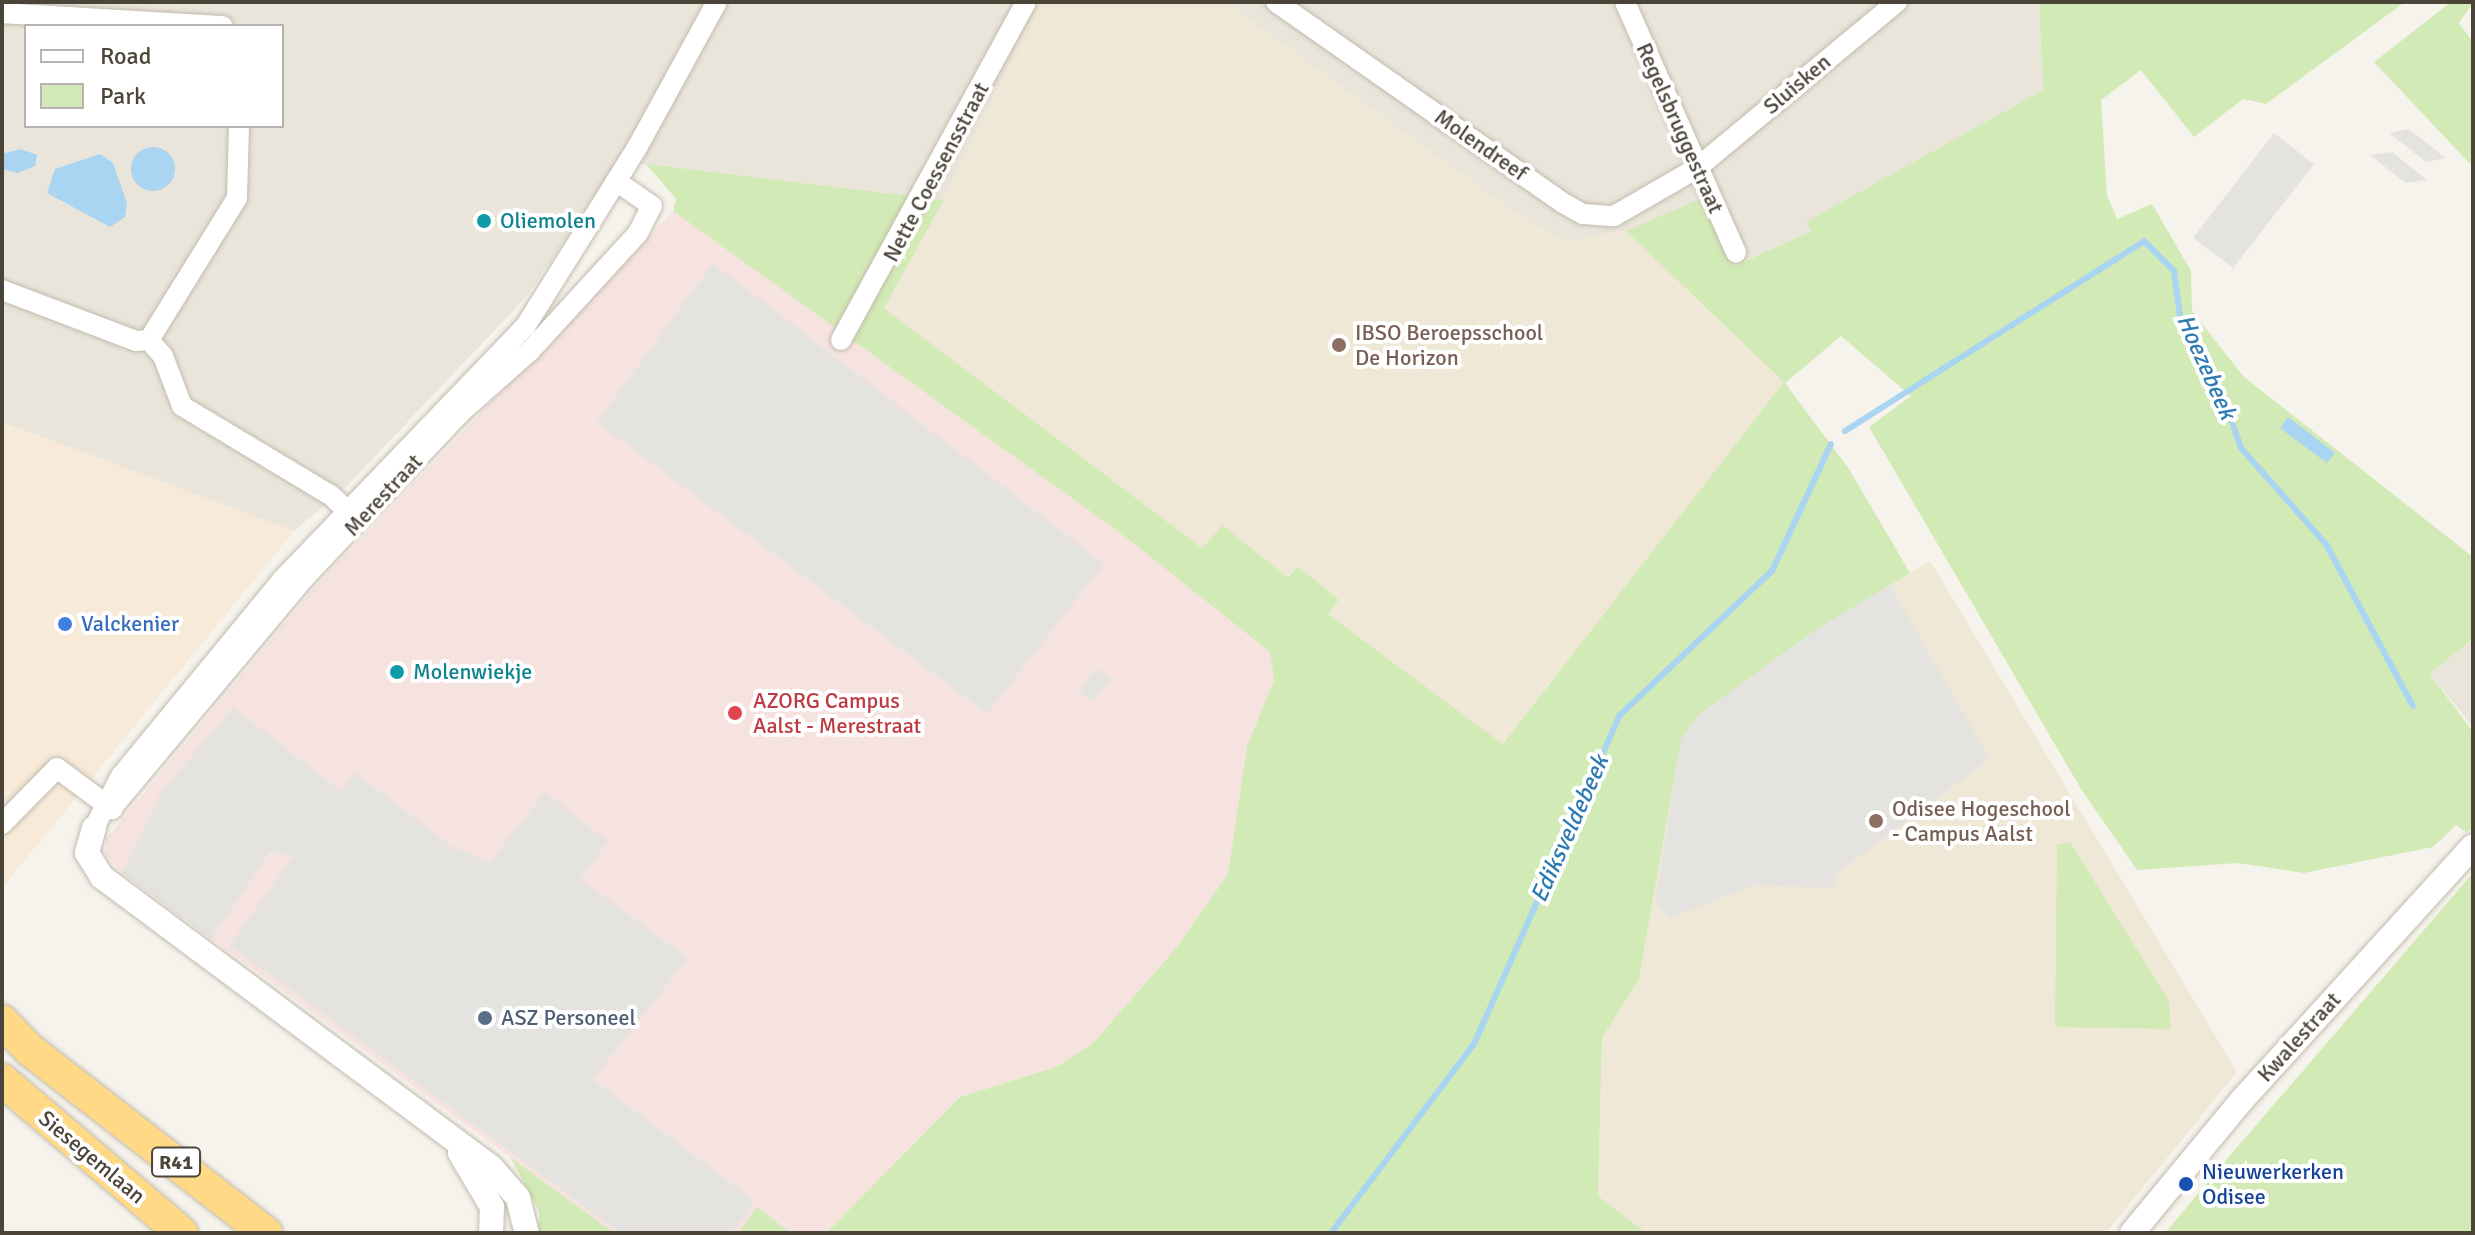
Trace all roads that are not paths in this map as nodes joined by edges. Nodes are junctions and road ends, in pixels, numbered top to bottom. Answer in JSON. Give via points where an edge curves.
{"nodes":[{"id":1,"x":717,"y":2,"type":"edge"},
{"id":2,"x":1026,"y":2,"type":"edge"},
{"id":3,"x":1276,"y":2,"type":"edge"},
{"id":4,"x":1625,"y":2,"type":"edge"},
{"id":5,"x":1885,"y":6,"type":"edge"},
{"id":6,"x":171,"y":11,"type":"edge"},
{"id":7,"x":2,"y":13,"type":"edge"},
{"id":8,"x":216,"y":24,"type":"edge"},
{"id":9,"x":239,"y":128,"type":"edge"},
{"id":10,"x":1697,"y":168,"type":"junction"},
{"id":11,"x":616,"y":181,"type":"junction"},
{"id":12,"x":1736,"y":253,"type":"dead end"},
{"id":13,"x":2,"y":290,"type":"edge"},
{"id":14,"x":149,"y":340,"type":"junction"},
{"id":15,"x":841,"y":340,"type":"dead end"},
{"id":16,"x":347,"y":511,"type":"junction"},
{"id":17,"x":109,"y":806,"type":"junction"},
{"id":18,"x":2,"y":824,"type":"edge"},
{"id":19,"x":94,"y":828,"type":"joint"},
{"id":20,"x":2473,"y":846,"type":"edge"},
{"id":21,"x":2,"y":1021,"type":"edge"},
{"id":22,"x":2,"y":1080,"type":"edge"},
{"id":23,"x":446,"y":1135,"type":"junction"},
{"id":24,"x":182,"y":1233,"type":"edge"},
{"id":25,"x":266,"y":1233,"type":"edge"},
{"id":26,"x":491,"y":1233,"type":"edge"},
{"id":27,"x":527,"y":1233,"type":"edge"},
{"id":28,"x":2132,"y":1233,"type":"edge"}],
"edges":[{"from":1,"to":11,"type":"street","name":"Merestraat"},
{"from":2,"to":15,"type":"street","name":"Nette Coessensstraat"},
{"from":3,"to":10,"type":"street","name":"Molendreef","via":[[1583,214],[1614,216]]},
{"from":4,"to":10,"type":"street","name":"Regelsbruggestraat"},
{"from":5,"to":10,"type":"street","name":"Sluisken"},
{"from":6,"to":7,"type":"street"},
{"from":6,"to":8,"type":"street"},
{"from":9,"to":14,"type":"street","via":[[237,198]]},
{"from":10,"to":12,"type":"street","name":"Regelsbruggestraat"},
{"from":11,"to":16,"type":"street","name":"Merestraat","via":[[525,327]]},
{"from":11,"to":17,"type":"street","name":"Merestraat","via":[[652,206],[638,233],[530,351],[459,414],[304,578]]},
{"from":13,"to":14,"type":"street","via":[[136,341]]},
{"from":14,"to":16,"type":"street","via":[[163,356],[182,406],[332,496]]},
{"from":16,"to":17,"type":"street","name":"Merestraat","via":[[283,579],[141,752]]},
{"from":17,"to":18,"type":"street","via":[[57,768]]},
{"from":17,"to":19,"type":"street","name":"Merestraat"},
{"from":19,"to":23,"type":"street","name":"Merestraat","via":[[87,853],[102,877]]},
{"from":20,"to":28,"type":"street","name":"Kwalestraat","via":[[2242,1100]]},
{"from":21,"to":25,"type":"highway","name":"Siesegemlaan","number":"R41","via":[[30,1050]]},
{"from":22,"to":24,"type":"highway","name":"Siesegemlaan","number":"R41"},
{"from":23,"to":26,"type":"street","name":"Merestraat","via":[[483,1187],[492,1207]]},
{"from":23,"to":27,"type":"street","name":"Merestraat","via":[[506,1181],[518,1198]]}]}
